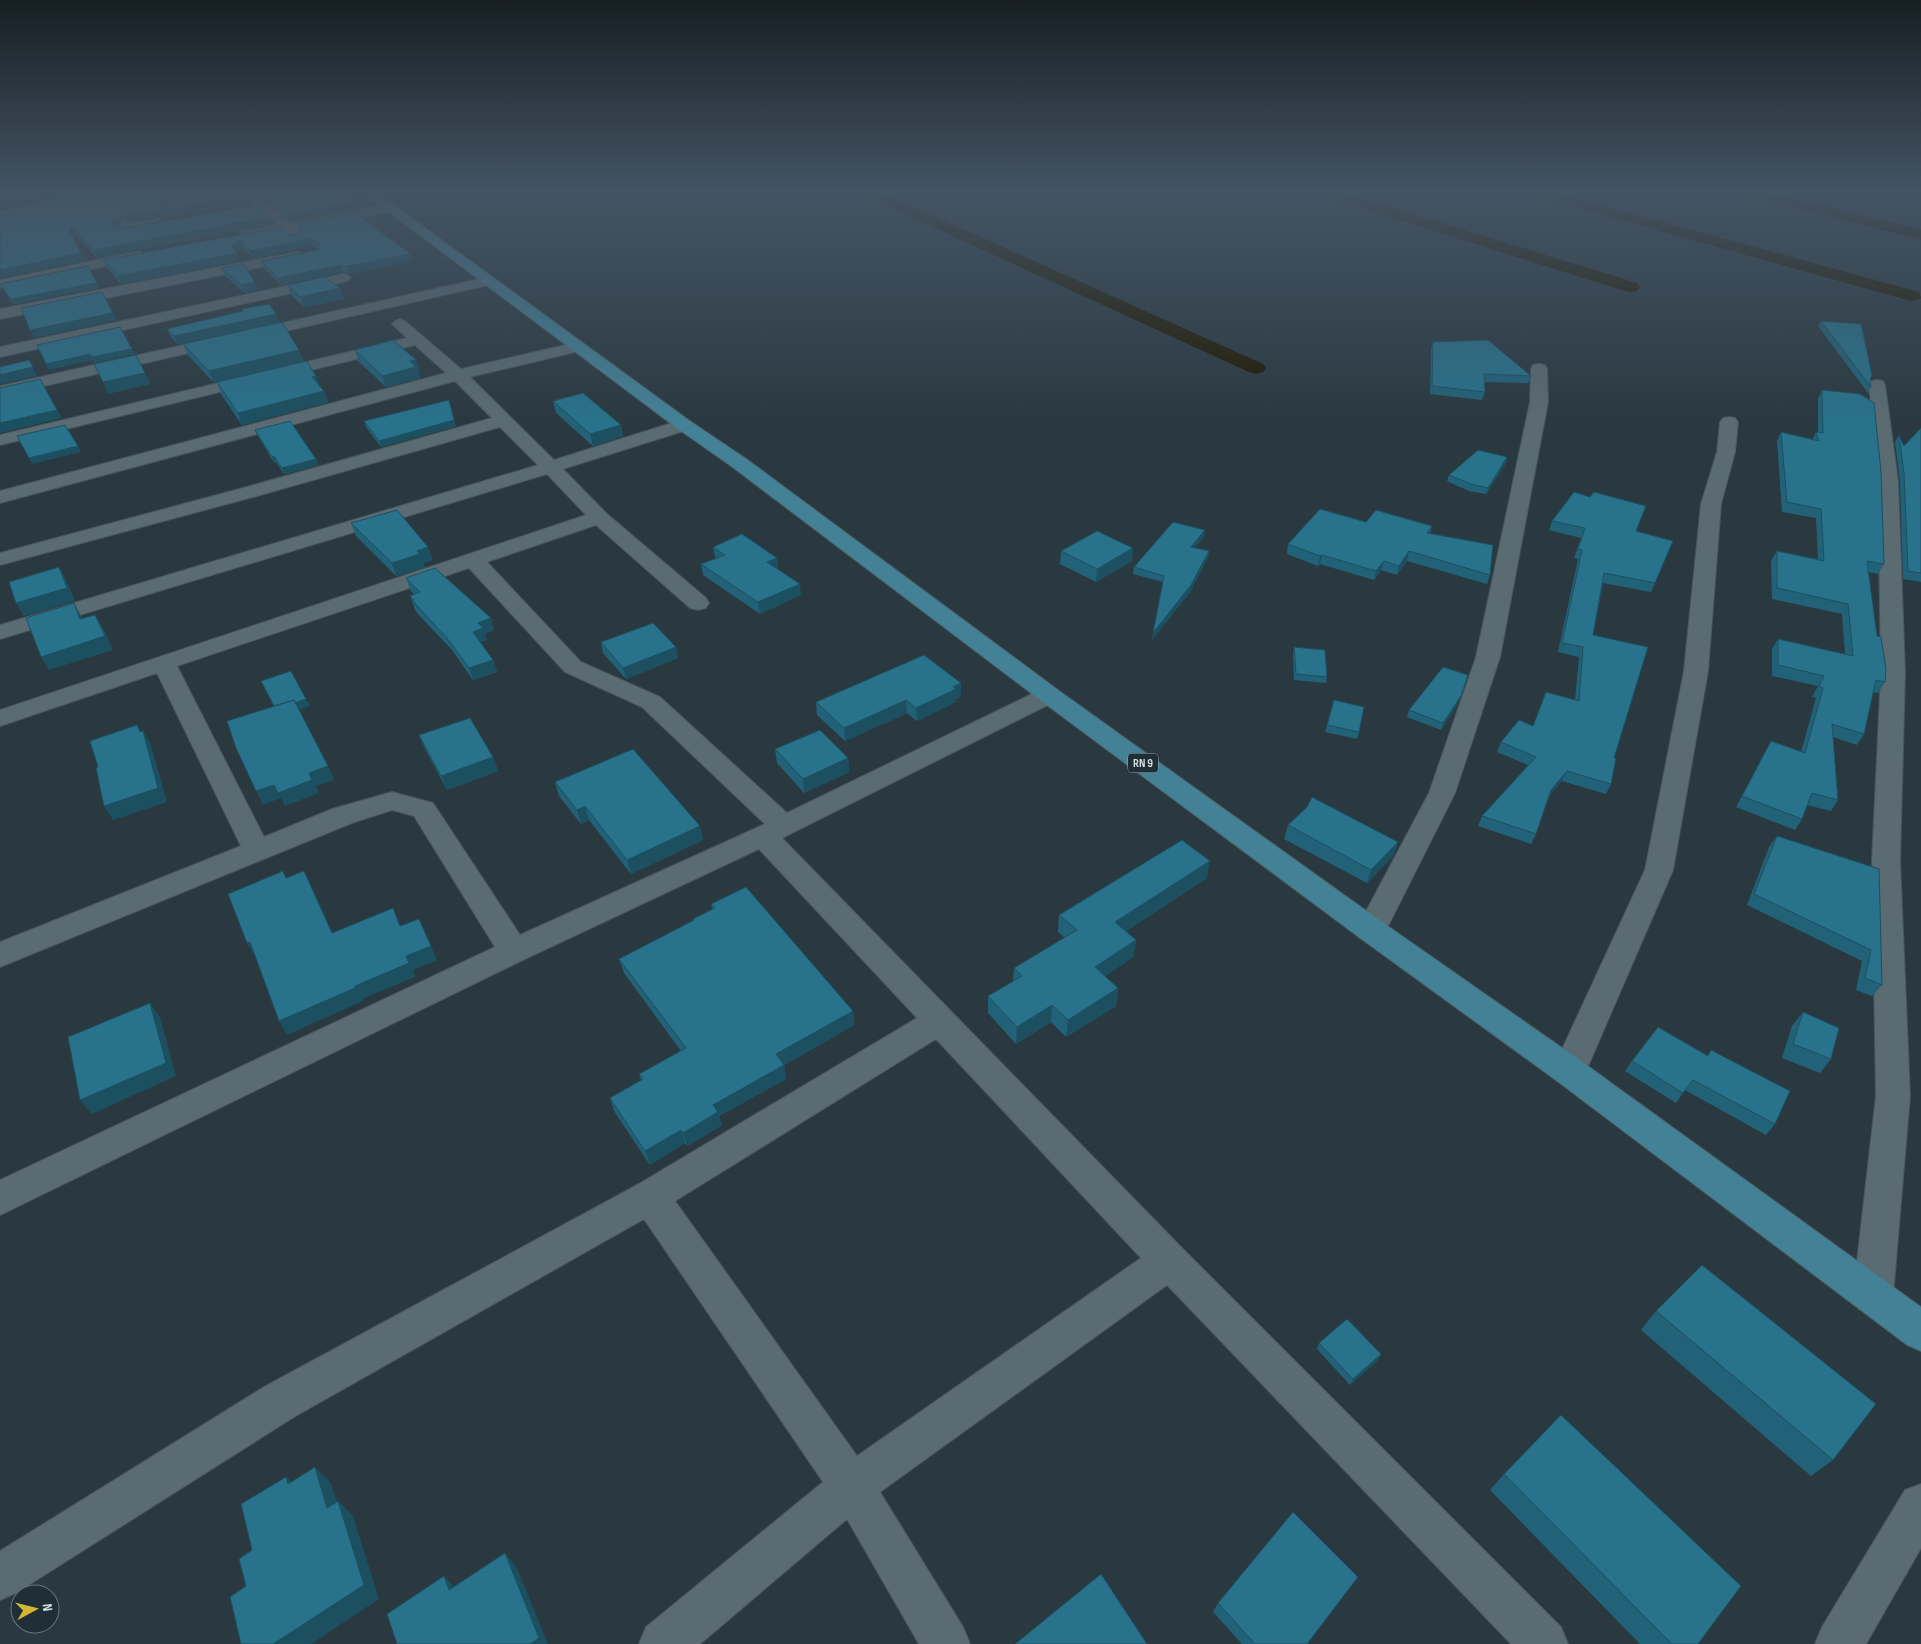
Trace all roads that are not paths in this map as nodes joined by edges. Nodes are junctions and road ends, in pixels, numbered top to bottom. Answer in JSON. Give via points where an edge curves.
{"nodes":[{"id":1,"x":74,"y":269,"type":"edge"},
{"id":2,"x":216,"y":269,"type":"edge"},
{"id":3,"x":334,"y":269,"type":"edge"},
{"id":4,"x":470,"y":269,"type":"edge"},
{"id":5,"x":343,"y":278,"type":"junction"},
{"id":6,"x":488,"y":282,"type":"junction"},
{"id":7,"x":0,"y":284,"type":"edge"},
{"id":8,"x":379,"y":306,"type":"junction"},
{"id":9,"x":0,"y":314,"type":"edge"},
{"id":10,"x":400,"y":324,"type":"dead end"},
{"id":11,"x":418,"y":340,"type":"junction"},
{"id":12,"x":578,"y":347,"type":"junction"},
{"id":13,"x":0,"y":352,"type":"edge"},
{"id":14,"x":1539,"y":369,"type":"dead end"},
{"id":15,"x":458,"y":375,"type":"junction"},
{"id":16,"x":1877,"y":384,"type":"dead end"},
{"id":17,"x":0,"y":391,"type":"edge"},
{"id":18,"x":504,"y":420,"type":"junction"},
{"id":19,"x":1729,"y":422,"type":"dead end"},
{"id":20,"x":684,"y":425,"type":"junction"},
{"id":21,"x":0,"y":440,"type":"edge"},
{"id":22,"x":552,"y":467,"type":"junction"},
{"id":23,"x":0,"y":497,"type":"edge"},
{"id":24,"x":599,"y":517,"type":"junction"},
{"id":25,"x":0,"y":559,"type":"edge"},
{"id":26,"x":474,"y":560,"type":"junction"},
{"id":27,"x":698,"y":603,"type":"dead end"},
{"id":28,"x":0,"y":632,"type":"edge"},
{"id":29,"x":164,"y":664,"type":"junction"},
{"id":30,"x":1049,"y":695,"type":"junction"},
{"id":31,"x":0,"y":718,"type":"edge"},
{"id":32,"x":774,"y":831,"type":"junction"},
{"id":33,"x":257,"y":850,"type":"junction"},
{"id":34,"x":1371,"y":930,"type":"junction"},
{"id":35,"x":514,"y":951,"type":"junction"},
{"id":36,"x":0,"y":956,"type":"edge"},
{"id":37,"x":940,"y":1020,"type":"junction"},
{"id":38,"x":1570,"y":1071,"type":"junction"},
{"id":39,"x":650,"y":1197,"type":"junction"},
{"id":40,"x":0,"y":1198,"type":"edge"},
{"id":41,"x":1169,"y":1261,"type":"junction"},
{"id":42,"x":1873,"y":1296,"type":"junction"},
{"id":43,"x":1921,"y":1331,"type":"edge"},
{"id":44,"x":852,"y":1486,"type":"junction"},
{"id":45,"x":1921,"y":1506,"type":"edge"},
{"id":46,"x":0,"y":1577,"type":"edge"},
{"id":47,"x":663,"y":1644,"type":"edge"},
{"id":48,"x":946,"y":1644,"type":"edge"},
{"id":49,"x":1544,"y":1644,"type":"edge"},
{"id":50,"x":1839,"y":1644,"type":"edge"}],
"edges":[{"from":1,"to":7,"type":"street"},
{"from":2,"to":9,"type":"street"},
{"from":3,"to":5,"type":"street"},
{"from":4,"to":6,"type":"main road","number":"RN 9"},
{"from":5,"to":8,"type":"street"},
{"from":5,"to":13,"type":"street"},
{"from":6,"to":8,"type":"street"},
{"from":6,"to":12,"type":"main road","number":"RN 9"},
{"from":8,"to":17,"type":"street"},
{"from":10,"to":11,"type":"street"},
{"from":11,"to":15,"type":"street"},
{"from":11,"to":21,"type":"street"},
{"from":12,"to":15,"type":"street"},
{"from":12,"to":20,"type":"main road","number":"RN 9"},
{"from":14,"to":34,"type":"street","via":[[1540,402],[1488,657],[1442,793]]},
{"from":15,"to":18,"type":"street"},
{"from":15,"to":23,"type":"street"},
{"from":16,"to":42,"type":"street","via":[[1888,480],[1893,672],[1886,861],[1893,1096]]},
{"from":18,"to":22,"type":"street"},
{"from":18,"to":25,"type":"street"},
{"from":19,"to":38,"type":"street","via":[[1726,452],[1711,504],[1696,672],[1660,870]]},
{"from":20,"to":22,"type":"street"},
{"from":20,"to":30,"type":"main road","number":"RN 9"},
{"from":22,"to":24,"type":"street"},
{"from":22,"to":28,"type":"street"},
{"from":24,"to":26,"type":"street"},
{"from":24,"to":27,"type":"street"},
{"from":26,"to":29,"type":"street"},
{"from":26,"to":32,"type":"street","via":[[572,667],[651,702]]},
{"from":29,"to":31,"type":"street"},
{"from":29,"to":33,"type":"street"},
{"from":30,"to":32,"type":"street"},
{"from":30,"to":34,"type":"main road","number":"RN 9"},
{"from":32,"to":35,"type":"street"},
{"from":32,"to":37,"type":"street"},
{"from":33,"to":35,"type":"street","via":[[342,816],[392,801],[423,809]]},
{"from":33,"to":36,"type":"street"},
{"from":34,"to":38,"type":"main road","number":"RN 9"},
{"from":35,"to":40,"type":"street"},
{"from":37,"to":39,"type":"street"},
{"from":37,"to":41,"type":"street"},
{"from":38,"to":42,"type":"main road","number":"RN 9"},
{"from":39,"to":44,"type":"street"},
{"from":39,"to":46,"type":"street","via":[[278,1402]]},
{"from":41,"to":44,"type":"street"},
{"from":41,"to":49,"type":"street"},
{"from":42,"to":43,"type":"main road","number":"RN 9"},
{"from":44,"to":47,"type":"street"},
{"from":44,"to":48,"type":"street"},
{"from":45,"to":50,"type":"street"}]}
